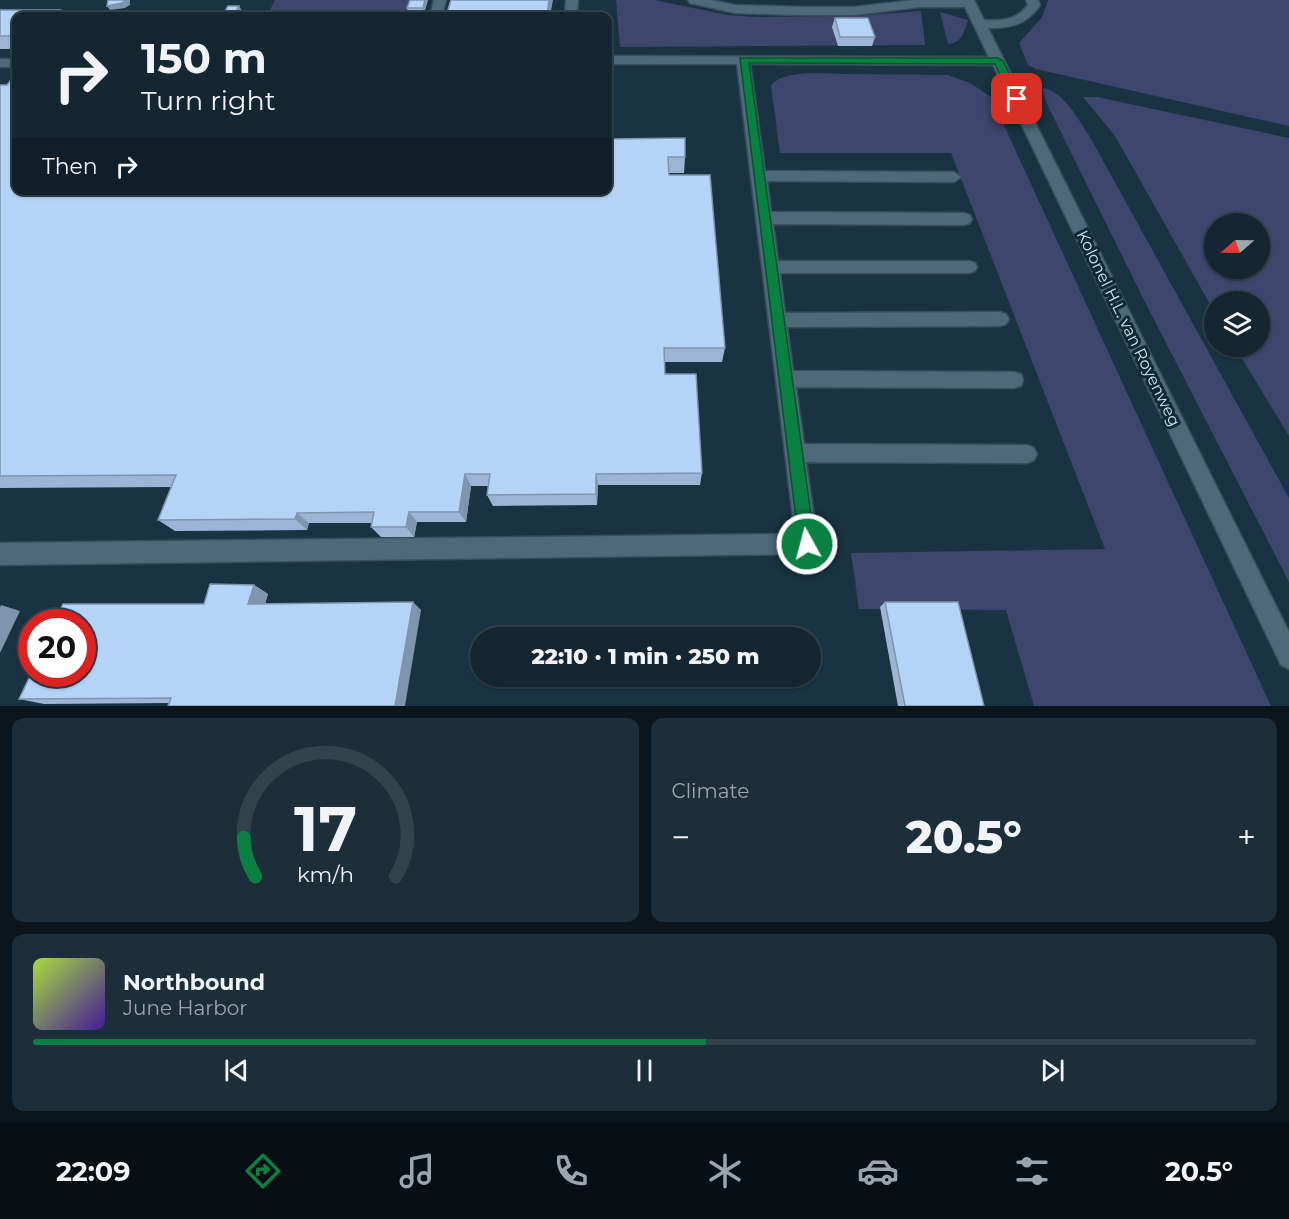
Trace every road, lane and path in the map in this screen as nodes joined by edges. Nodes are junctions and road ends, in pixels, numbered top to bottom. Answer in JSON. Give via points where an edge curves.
{"nodes":[{"id":1,"x":694,"y":0,"type":"edge"},
{"id":2,"x":1032,"y":0,"type":"edge"},
{"id":3,"x":969,"y":2,"type":"edge"},
{"id":4,"x":981,"y":24,"type":"junction"},
{"id":5,"x":612,"y":60,"type":"edge"},
{"id":6,"x":744,"y":60,"type":"junction"},
{"id":7,"x":998,"y":61,"type":"junction"},
{"id":8,"x":759,"y":176,"type":"junction"},
{"id":9,"x":954,"y":177,"type":"dead end"},
{"id":10,"x":764,"y":219,"type":"junction"},
{"id":11,"x":964,"y":219,"type":"dead end"},
{"id":12,"x":770,"y":267,"type":"junction"},
{"id":13,"x":969,"y":267,"type":"dead end"},
{"id":14,"x":1000,"y":319,"type":"dead end"},
{"id":15,"x":777,"y":320,"type":"junction"},
{"id":16,"x":785,"y":379,"type":"junction"},
{"id":17,"x":1014,"y":380,"type":"dead end"},
{"id":18,"x":795,"y":453,"type":"junction"},
{"id":19,"x":1028,"y":454,"type":"dead end"},
{"id":20,"x":0,"y":554,"type":"edge"},
{"id":21,"x":1289,"y":657,"type":"edge"}],
"edges":[{"from":1,"to":3,"type":"street","via":[[735,9],[801,11]]},
{"from":2,"to":4,"type":"street","via":[[1034,5],[1020,21]]},
{"from":3,"to":4,"type":"street","name":"Kolonel H.L. van Royenweg"},
{"from":4,"to":7,"type":"street","name":"Kolonel H.L. van Royenweg"},
{"from":5,"to":6,"type":"street"},
{"from":6,"to":7,"type":"street"},
{"from":6,"to":8,"type":"street"},
{"from":7,"to":21,"type":"street","name":"Kolonel H.L. van Royenweg"},
{"from":8,"to":9,"type":"street"},
{"from":8,"to":10,"type":"street"},
{"from":10,"to":11,"type":"street"},
{"from":10,"to":12,"type":"street"},
{"from":12,"to":13,"type":"street"},
{"from":12,"to":15,"type":"street"},
{"from":14,"to":15,"type":"street"},
{"from":15,"to":16,"type":"street"},
{"from":16,"to":17,"type":"street"},
{"from":16,"to":18,"type":"street"},
{"from":18,"to":19,"type":"street"},
{"from":18,"to":20,"type":"street","via":[[807,544]]}]}
